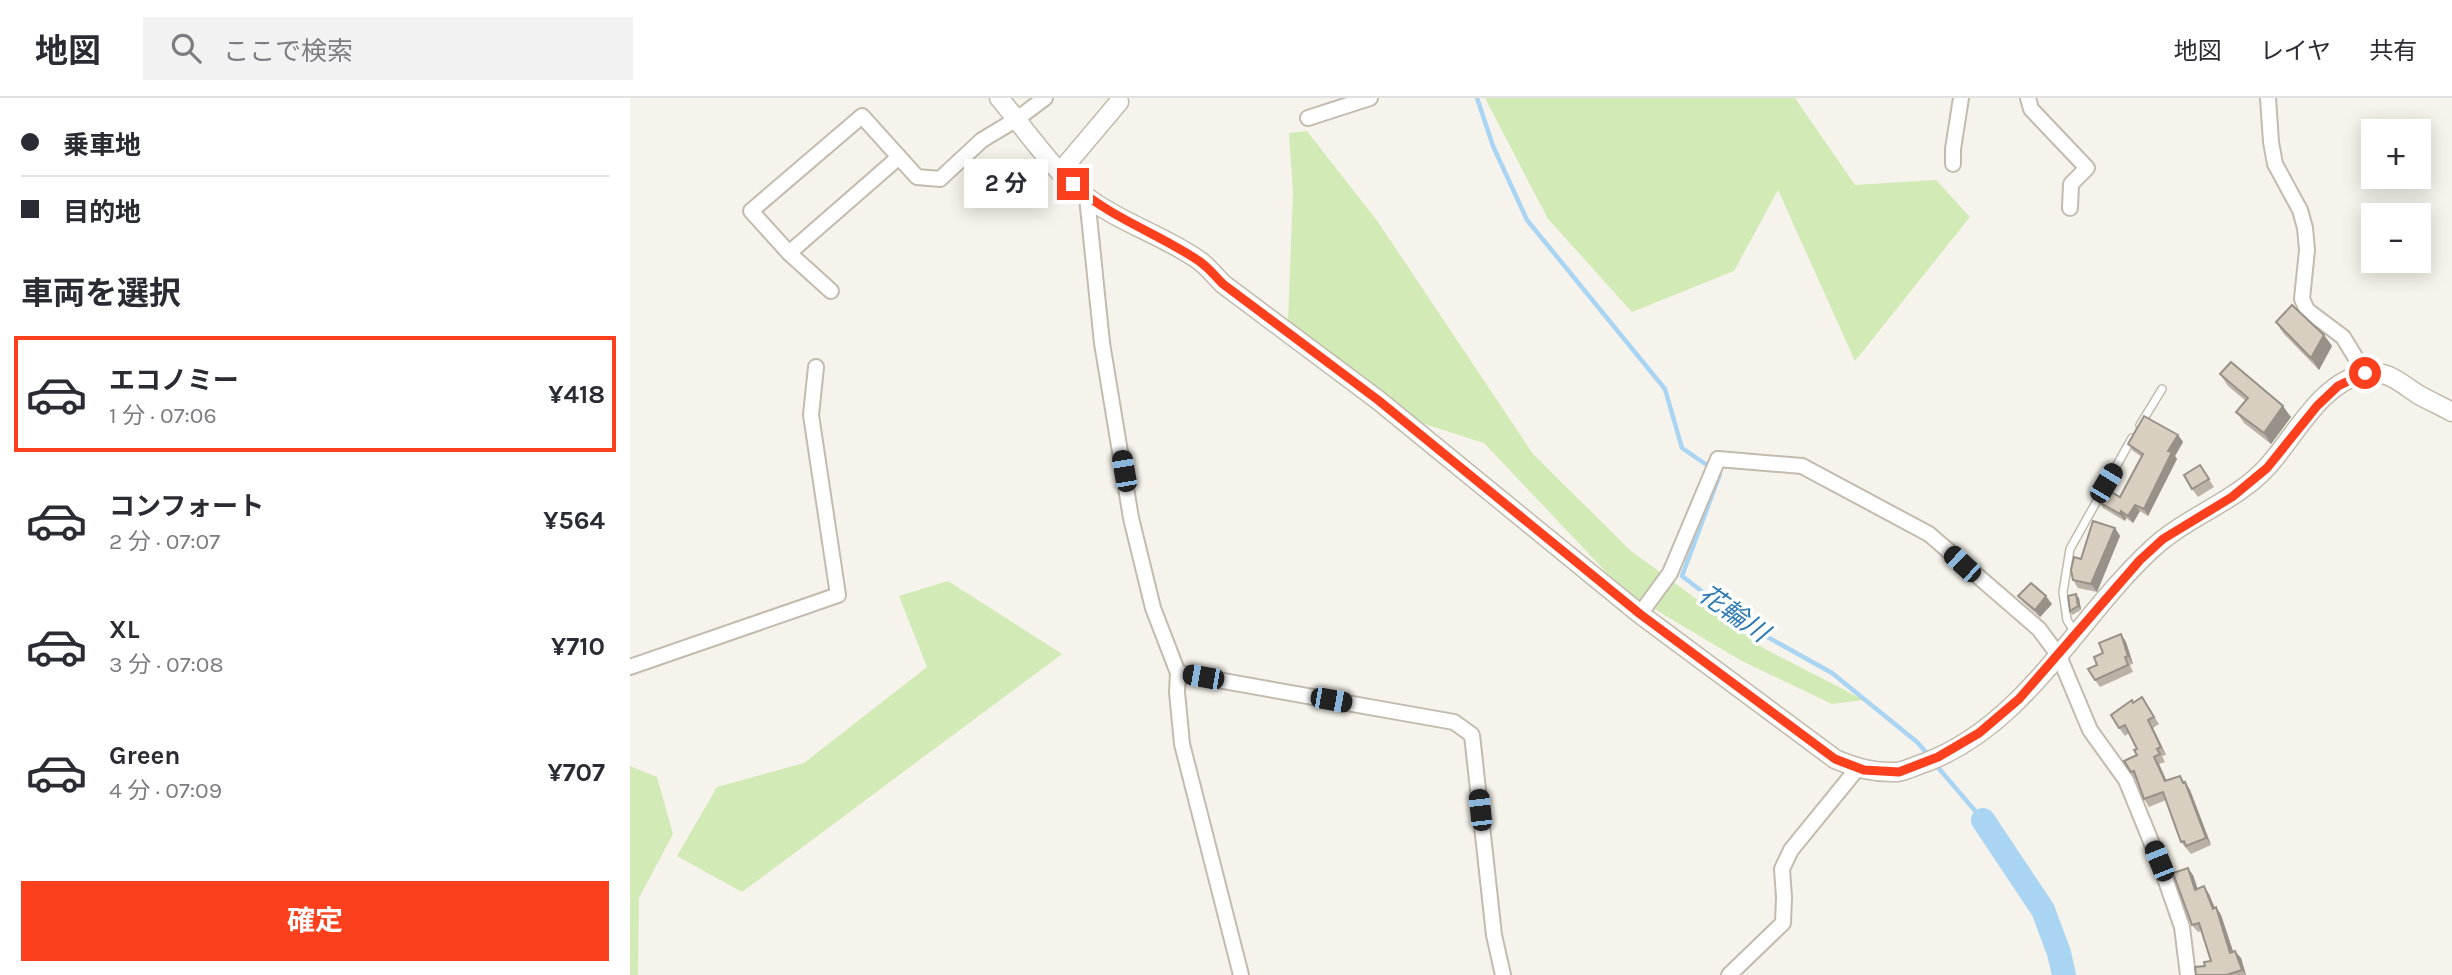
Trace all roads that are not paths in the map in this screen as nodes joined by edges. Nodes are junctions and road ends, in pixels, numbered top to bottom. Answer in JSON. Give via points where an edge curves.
{"nodes":[{"id":1,"x":999,"y":98,"type":"edge"},
{"id":2,"x":1045,"y":98,"type":"edge"},
{"id":3,"x":1370,"y":98,"type":"edge"},
{"id":4,"x":1961,"y":98,"type":"edge"},
{"id":5,"x":2028,"y":98,"type":"edge"},
{"id":6,"x":2268,"y":98,"type":"edge"},
{"id":7,"x":1119,"y":102,"type":"dead end"},
{"id":8,"x":1308,"y":118,"type":"dead end"},
{"id":9,"x":1017,"y":119,"type":"junction"},
{"id":10,"x":899,"y":157,"type":"junction"},
{"id":11,"x":1953,"y":164,"type":"dead end"},
{"id":12,"x":1060,"y":172,"type":"junction"},
{"id":13,"x":1087,"y":197,"type":"junction"},
{"id":14,"x":2070,"y":208,"type":"dead end"},
{"id":15,"x":789,"y":253,"type":"junction"},
{"id":16,"x":831,"y":291,"type":"dead end"},
{"id":17,"x":816,"y":368,"type":"dead end"},
{"id":18,"x":2365,"y":373,"type":"junction"},
{"id":19,"x":2162,"y":389,"type":"dead end"},
{"id":20,"x":2452,"y":412,"type":"edge"},
{"id":21,"x":1640,"y":614,"type":"junction"},
{"id":22,"x":2076,"y":635,"type":"junction"},
{"id":23,"x":2059,"y":656,"type":"junction"},
{"id":24,"x":630,"y":667,"type":"edge"},
{"id":25,"x":1178,"y":673,"type":"junction"},
{"id":26,"x":1857,"y":769,"type":"junction"},
{"id":27,"x":1241,"y":975,"type":"edge"},
{"id":28,"x":1503,"y":975,"type":"edge"},
{"id":29,"x":1729,"y":975,"type":"edge"},
{"id":30,"x":2188,"y":975,"type":"edge"}],
"edges":[{"from":1,"to":9,"type":"street"},
{"from":2,"to":9,"type":"street"},
{"from":3,"to":8,"type":"street"},
{"from":4,"to":11,"type":"street"},
{"from":5,"to":14,"type":"street","via":[[2031,109],[2087,168],[2071,184]]},
{"from":6,"to":18,"type":"street","via":[[2275,164],[2305,228],[2302,299],[2307,310],[2343,337]]},
{"from":7,"to":12,"type":"street"},
{"from":9,"to":10,"type":"street","via":[[982,140],[940,179],[917,177]]},
{"from":9,"to":12,"type":"street"},
{"from":10,"to":15,"type":"street"},
{"from":10,"to":15,"type":"street","via":[[862,116],[751,211]]},
{"from":12,"to":13,"type":"street"},
{"from":13,"to":21,"type":"street","via":[[1202,262],[1223,284],[1378,400]]},
{"from":13,"to":25,"type":"street","via":[[1102,343],[1131,518],[1153,608]]},
{"from":15,"to":16,"type":"street"},
{"from":17,"to":24,"type":"street","via":[[811,415],[838,595]]},
{"from":18,"to":20,"type":"street","via":[[2392,377]]},
{"from":18,"to":22,"type":"street","via":[[2338,386],[2267,468],[2232,497],[2163,539]]},
{"from":19,"to":22,"type":"lane","via":[[2070,550],[2063,592],[2067,620]]},
{"from":21,"to":23,"type":"street","via":[[1670,573],[1718,459],[1802,466],[1929,534],[2039,629]]},
{"from":21,"to":26,"type":"street","via":[[1835,759]]},
{"from":22,"to":23,"type":"street"},
{"from":23,"to":26,"type":"street","via":[[1979,733],[1938,757],[1899,772]]},
{"from":23,"to":30,"type":"street","via":[[2090,730],[2126,780],[2159,861],[2182,927]]},
{"from":25,"to":27,"type":"street","via":[[1182,744]]},
{"from":25,"to":28,"type":"street","via":[[1454,723],[1472,735],[1494,935]]},
{"from":26,"to":29,"type":"street","via":[[1791,850],[1782,869],[1783,923]]}]}
